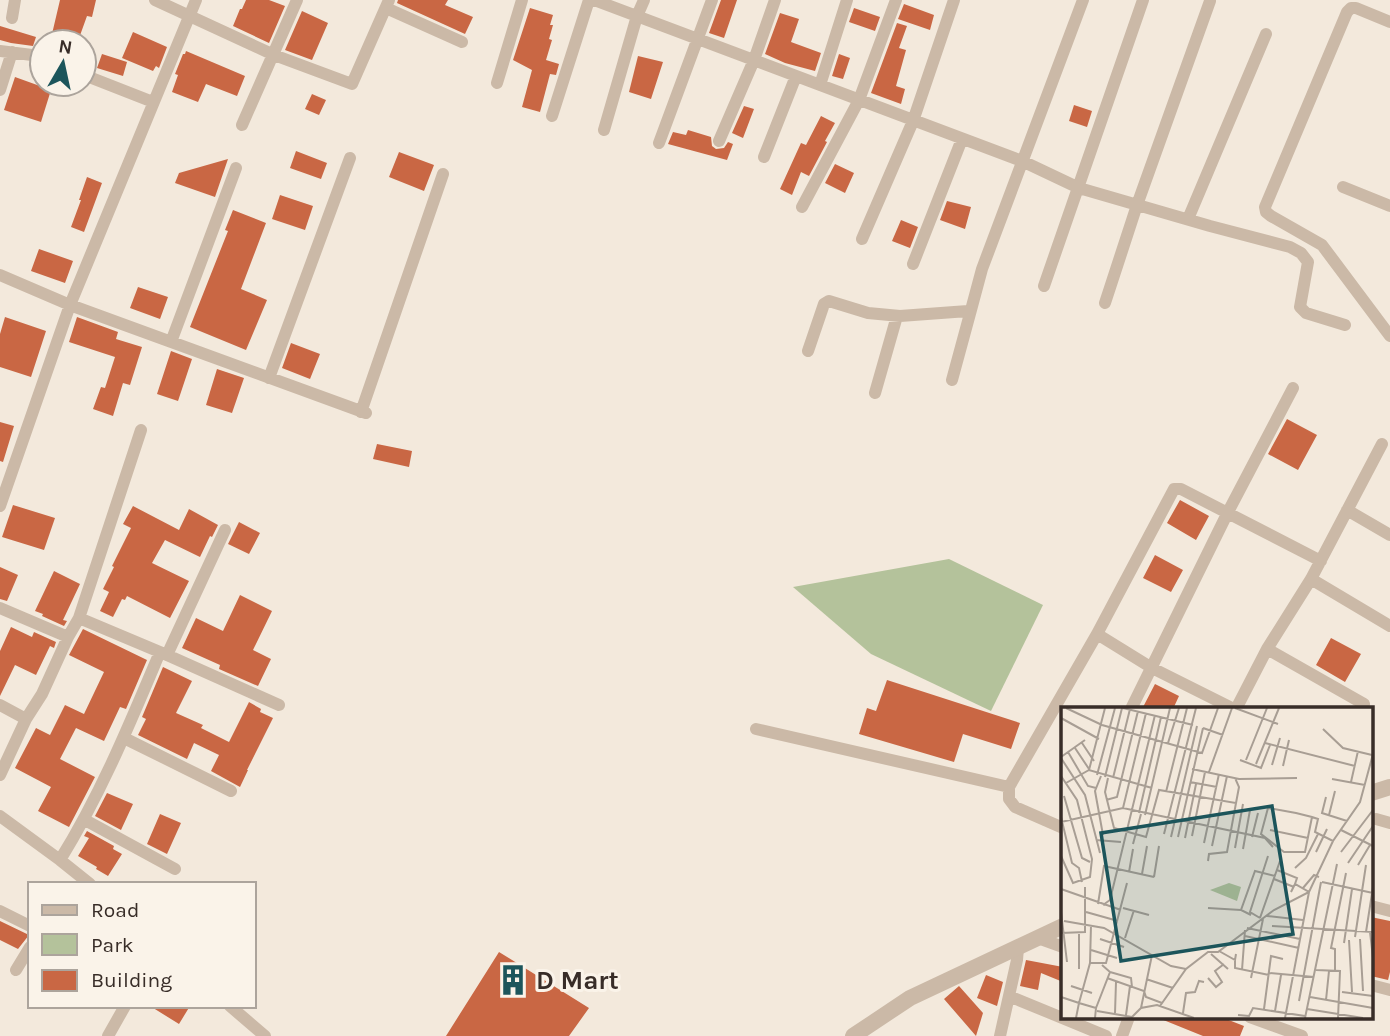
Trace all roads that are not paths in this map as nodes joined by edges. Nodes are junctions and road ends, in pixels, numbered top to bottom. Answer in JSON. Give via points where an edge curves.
{"nodes":[{"id":1,"x":15,"y":0,"type":"edge"},
{"id":2,"x":155,"y":0,"type":"edge"},
{"id":3,"x":196,"y":0,"type":"edge"},
{"id":4,"x":297,"y":0,"type":"edge"},
{"id":5,"x":522,"y":0,"type":"edge"},
{"id":6,"x":589,"y":0,"type":"edge"},
{"id":7,"x":594,"y":0,"type":"edge"},
{"id":8,"x":644,"y":0,"type":"edge"},
{"id":9,"x":712,"y":0,"type":"edge"},
{"id":10,"x":775,"y":0,"type":"edge"},
{"id":11,"x":847,"y":0,"type":"edge"},
{"id":12,"x":896,"y":0,"type":"edge"},
{"id":13,"x":954,"y":0,"type":"edge"},
{"id":14,"x":1083,"y":0,"type":"edge"},
{"id":15,"x":1143,"y":0,"type":"edge"},
{"id":16,"x":1210,"y":1,"type":"edge"},
{"id":17,"x":387,"y":4,"type":"edge"},
{"id":18,"x":189,"y":15,"type":"junction"},
{"id":19,"x":638,"y":16,"type":"junction"},
{"id":20,"x":12,"y":18,"type":"dead end"},
{"id":21,"x":1390,"y":22,"type":"edge"},
{"id":22,"x":1266,"y":34,"type":"dead end"},
{"id":23,"x":697,"y":38,"type":"junction"},
{"id":24,"x":462,"y":42,"type":"dead end"},
{"id":25,"x":6,"y":51,"type":"edge"},
{"id":26,"x":28,"y":54,"type":"edge"},
{"id":27,"x":274,"y":55,"type":"junction"},
{"id":28,"x":754,"y":60,"type":"junction"},
{"id":29,"x":796,"y":76,"type":"junction"},
{"id":30,"x":98,"y":80,"type":"edge"},
{"id":31,"x":497,"y":83,"type":"dead end"},
{"id":32,"x":820,"y":85,"type":"junction"},
{"id":33,"x":0,"y":90,"type":"edge"},
{"id":34,"x":859,"y":100,"type":"junction"},
{"id":35,"x":153,"y":102,"type":"junction"},
{"id":36,"x":552,"y":116,"type":"dead end"},
{"id":37,"x":913,"y":121,"type":"junction"},
{"id":38,"x":242,"y":125,"type":"dead end"},
{"id":39,"x":604,"y":130,"type":"dead end"},
{"id":40,"x":962,"y":139,"type":"junction"},
{"id":41,"x":719,"y":141,"type":"dead end"},
{"id":42,"x":659,"y":143,"type":"dead end"},
{"id":43,"x":764,"y":156,"type":"dead end"},
{"id":44,"x":350,"y":158,"type":"dead end"},
{"id":45,"x":1023,"y":161,"type":"junction"},
{"id":46,"x":236,"y":168,"type":"dead end"},
{"id":47,"x":443,"y":174,"type":"dead end"},
{"id":48,"x":1343,"y":187,"type":"dead end"},
{"id":49,"x":1079,"y":188,"type":"junction"},
{"id":50,"x":1137,"y":205,"type":"junction"},
{"id":51,"x":1390,"y":206,"type":"edge"},
{"id":52,"x":802,"y":207,"type":"dead end"},
{"id":53,"x":1188,"y":219,"type":"junction"},
{"id":54,"x":862,"y":239,"type":"dead end"},
{"id":55,"x":912,"y":264,"type":"dead end"},
{"id":56,"x":0,"y":275,"type":"edge"},
{"id":57,"x":1044,"y":286,"type":"dead end"},
{"id":58,"x":1105,"y":303,"type":"dead end"},
{"id":59,"x":70,"y":305,"type":"junction"},
{"id":60,"x":972,"y":308,"type":"junction"},
{"id":61,"x":897,"y":316,"type":"junction"},
{"id":62,"x":1345,"y":326,"type":"dead end"},
{"id":63,"x":1390,"y":336,"type":"edge"},
{"id":64,"x":171,"y":342,"type":"junction"},
{"id":65,"x":808,"y":351,"type":"dead end"},
{"id":66,"x":269,"y":379,"type":"junction"},
{"id":67,"x":952,"y":380,"type":"dead end"},
{"id":68,"x":1293,"y":388,"type":"dead end"},
{"id":69,"x":875,"y":393,"type":"dead end"},
{"id":70,"x":141,"y":430,"type":"dead end"},
{"id":71,"x":1382,"y":444,"type":"dead end"},
{"id":72,"x":0,"y":506,"type":"edge"},
{"id":73,"x":1347,"y":510,"type":"junction"},
{"id":74,"x":1228,"y":512,"type":"junction"},
{"id":75,"x":225,"y":530,"type":"dead end"},
{"id":76,"x":1390,"y":535,"type":"edge"},
{"id":77,"x":1321,"y":561,"type":"junction"},
{"id":78,"x":1311,"y":579,"type":"junction"},
{"id":79,"x":0,"y":608,"type":"edge"},
{"id":80,"x":79,"y":618,"type":"junction"},
{"id":81,"x":1390,"y":626,"type":"edge"},
{"id":82,"x":1097,"y":634,"type":"junction"},
{"id":83,"x":68,"y":637,"type":"junction"},
{"id":84,"x":1267,"y":649,"type":"junction"},
{"id":85,"x":164,"y":654,"type":"junction"},
{"id":86,"x":1152,"y":668,"type":"junction"},
{"id":87,"x":1364,"y":704,"type":"dead end"},
{"id":88,"x":0,"y":705,"type":"edge"},
{"id":89,"x":278,"y":705,"type":"dead end"},
{"id":90,"x":1132,"y":707,"type":"edge"},
{"id":91,"x":1231,"y":707,"type":"edge"},
{"id":92,"x":1236,"y":707,"type":"edge"},
{"id":93,"x":26,"y":719,"type":"junction"},
{"id":94,"x":756,"y":729,"type":"dead end"},
{"id":95,"x":124,"y":738,"type":"junction"},
{"id":96,"x":0,"y":775,"type":"edge"},
{"id":97,"x":1009,"y":787,"type":"junction"},
{"id":98,"x":1390,"y":787,"type":"edge"},
{"id":99,"x":231,"y":790,"type":"dead end"},
{"id":100,"x":1372,"y":793,"type":"edge"},
{"id":101,"x":0,"y":816,"type":"edge"},
{"id":102,"x":1376,"y":819,"type":"dead end"},
{"id":103,"x":85,"y":820,"type":"junction"},
{"id":104,"x":1390,"y":823,"type":"edge"},
{"id":105,"x":1061,"y":827,"type":"edge"},
{"id":106,"x":61,"y":860,"type":"junction"},
{"id":107,"x":175,"y":869,"type":"dead end"},
{"id":108,"x":76,"y":879,"type":"edge"},
{"id":109,"x":1372,"y":906,"type":"edge"},
{"id":110,"x":0,"y":911,"type":"edge"},
{"id":111,"x":1390,"y":911,"type":"edge"},
{"id":112,"x":28,"y":925,"type":"edge"},
{"id":113,"x":1061,"y":927,"type":"edge"},
{"id":114,"x":1038,"y":938,"type":"junction"},
{"id":115,"x":1061,"y":946,"type":"edge"},
{"id":116,"x":1018,"y":948,"type":"junction"},
{"id":117,"x":28,"y":950,"type":"edge"},
{"id":118,"x":16,"y":970,"type":"dead end"},
{"id":119,"x":1372,"y":985,"type":"edge"},
{"id":120,"x":1390,"y":990,"type":"edge"},
{"id":121,"x":1009,"y":996,"type":"junction"},
{"id":122,"x":124,"y":1008,"type":"edge"},
{"id":123,"x":232,"y":1008,"type":"edge"},
{"id":124,"x":1061,"y":1017,"type":"edge"},
{"id":125,"x":1062,"y":1018,"type":"edge"},
{"id":126,"x":1129,"y":1018,"type":"edge"},
{"id":127,"x":1253,"y":1018,"type":"edge"},
{"id":128,"x":250,"y":1031,"type":"edge"},
{"id":129,"x":107,"y":1036,"type":"edge"},
{"id":130,"x":265,"y":1036,"type":"edge"},
{"id":131,"x":853,"y":1036,"type":"edge"},
{"id":132,"x":1000,"y":1036,"type":"edge"},
{"id":133,"x":1106,"y":1036,"type":"edge"},
{"id":134,"x":1122,"y":1036,"type":"edge"},
{"id":135,"x":1302,"y":1036,"type":"edge"}],
"edges":[{"from":1,"to":20,"type":"street"},
{"from":2,"to":18,"type":"street"},
{"from":3,"to":18,"type":"street"},
{"from":4,"to":27,"type":"street"},
{"from":5,"to":31,"type":"street"},
{"from":6,"to":36,"type":"street"},
{"from":7,"to":19,"type":"street"},
{"from":8,"to":19,"type":"street"},
{"from":9,"to":23,"type":"street"},
{"from":10,"to":28,"type":"street"},
{"from":11,"to":32,"type":"street"},
{"from":12,"to":34,"type":"street"},
{"from":13,"to":37,"type":"street"},
{"from":14,"to":45,"type":"street"},
{"from":15,"to":49,"type":"street"},
{"from":16,"to":50,"type":"street"},
{"from":17,"to":24,"type":"street"},
{"from":17,"to":27,"type":"street","via":[[352,84]]},
{"from":18,"to":27,"type":"street"},
{"from":18,"to":35,"type":"street"},
{"from":19,"to":23,"type":"street"},
{"from":19,"to":39,"type":"street"},
{"from":21,"to":63,"type":"street","via":[[1356,8],[1347,12],[1265,207],[1271,216],[1322,245]]},
{"from":22,"to":53,"type":"street"},
{"from":23,"to":28,"type":"street"},
{"from":23,"to":42,"type":"street"},
{"from":25,"to":26,"type":"street"},
{"from":25,"to":33,"type":"street"},
{"from":27,"to":38,"type":"street"},
{"from":28,"to":29,"type":"street"},
{"from":28,"to":41,"type":"street"},
{"from":29,"to":32,"type":"street"},
{"from":29,"to":43,"type":"street"},
{"from":30,"to":35,"type":"street"},
{"from":32,"to":34,"type":"street"},
{"from":34,"to":37,"type":"street"},
{"from":34,"to":52,"type":"street"},
{"from":35,"to":59,"type":"street"},
{"from":37,"to":40,"type":"street"},
{"from":37,"to":54,"type":"street"},
{"from":40,"to":45,"type":"street"},
{"from":40,"to":55,"type":"street"},
{"from":44,"to":66,"type":"street"},
{"from":45,"to":49,"type":"street"},
{"from":45,"to":60,"type":"street","via":[[982,268]]},
{"from":46,"to":64,"type":"street"},
{"from":47,"to":66,"type":"street","via":[[363,412]]},
{"from":48,"to":51,"type":"street"},
{"from":49,"to":50,"type":"street"},
{"from":49,"to":57,"type":"street"},
{"from":50,"to":53,"type":"street"},
{"from":50,"to":58,"type":"street"},
{"from":53,"to":62,"type":"street","via":[[1301,253],[1308,262],[1300,307]]},
{"from":56,"to":59,"type":"street"},
{"from":59,"to":64,"type":"street"},
{"from":59,"to":72,"type":"street"},
{"from":60,"to":61,"type":"street"},
{"from":60,"to":67,"type":"street"},
{"from":61,"to":65,"type":"street","via":[[829,301]]},
{"from":61,"to":69,"type":"street"},
{"from":64,"to":66,"type":"street"},
{"from":68,"to":74,"type":"street"},
{"from":70,"to":80,"type":"street"},
{"from":71,"to":73,"type":"street"},
{"from":73,"to":76,"type":"street"},
{"from":73,"to":77,"type":"street"},
{"from":74,"to":77,"type":"street"},
{"from":74,"to":82,"type":"street","via":[[1174,489]]},
{"from":74,"to":86,"type":"street"},
{"from":75,"to":85,"type":"street"},
{"from":77,"to":78,"type":"street"},
{"from":78,"to":81,"type":"street"},
{"from":78,"to":84,"type":"street"},
{"from":79,"to":83,"type":"street"},
{"from":80,"to":83,"type":"street"},
{"from":80,"to":85,"type":"street"},
{"from":82,"to":86,"type":"street"},
{"from":82,"to":97,"type":"street"},
{"from":83,"to":93,"type":"street"},
{"from":84,"to":87,"type":"street"},
{"from":84,"to":92,"type":"street"},
{"from":85,"to":89,"type":"street"},
{"from":85,"to":95,"type":"street"},
{"from":86,"to":90,"type":"street"},
{"from":86,"to":91,"type":"street"},
{"from":88,"to":93,"type":"street"},
{"from":93,"to":96,"type":"street"},
{"from":94,"to":97,"type":"street"},
{"from":95,"to":99,"type":"street"},
{"from":95,"to":103,"type":"street"},
{"from":97,"to":105,"type":"street","via":[[1015,807]]},
{"from":98,"to":100,"type":"street"},
{"from":101,"to":106,"type":"street"},
{"from":102,"to":104,"type":"street"},
{"from":103,"to":106,"type":"street"},
{"from":103,"to":107,"type":"street"},
{"from":106,"to":108,"type":"street"},
{"from":109,"to":111,"type":"street"},
{"from":110,"to":112,"type":"street"},
{"from":113,"to":114,"type":"street"},
{"from":114,"to":115,"type":"street"},
{"from":114,"to":116,"type":"street"},
{"from":116,"to":121,"type":"street"},
{"from":116,"to":131,"type":"street","via":[[910,998]]},
{"from":117,"to":118,"type":"street"},
{"from":119,"to":120,"type":"street"},
{"from":121,"to":124,"type":"street"},
{"from":121,"to":132,"type":"street"},
{"from":122,"to":129,"type":"street"},
{"from":123,"to":128,"type":"street"},
{"from":125,"to":133,"type":"street"},
{"from":126,"to":134,"type":"street"},
{"from":127,"to":135,"type":"street"},
{"from":128,"to":130,"type":"street"}]}
